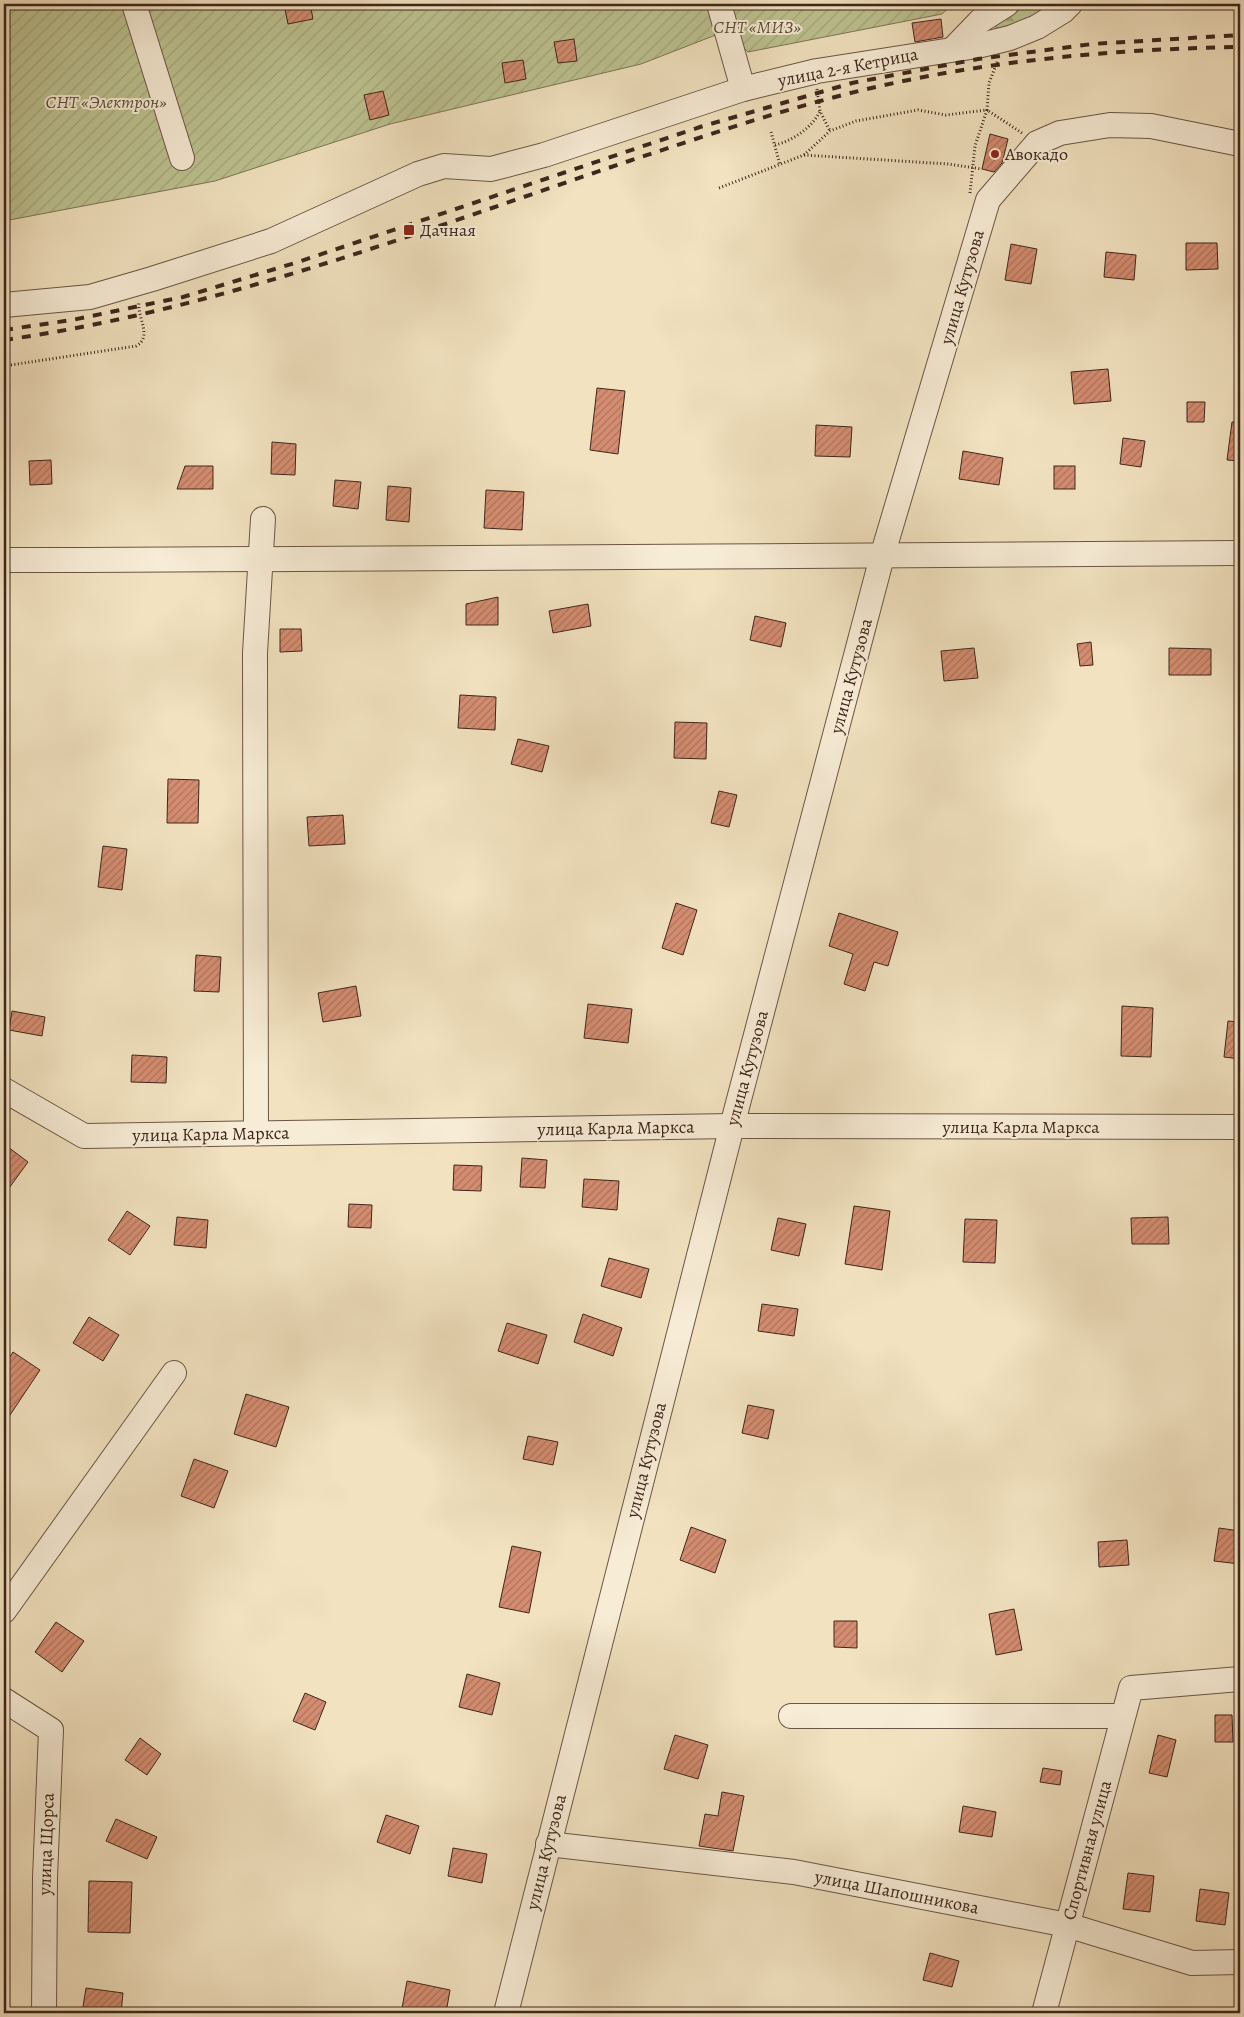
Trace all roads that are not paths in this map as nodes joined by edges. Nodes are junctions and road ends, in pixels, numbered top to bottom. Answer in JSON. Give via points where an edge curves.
{"nodes":[{"id":1,"x":134,"y":4,"type":"edge"},
{"id":2,"x":719,"y":4,"type":"edge"},
{"id":3,"x":1007,"y":4,"type":"edge"},
{"id":4,"x":1070,"y":4,"type":"edge"},
{"id":5,"x":954,"y":48,"type":"junction"},
{"id":6,"x":743,"y":89,"type":"junction"},
{"id":7,"x":1240,"y":144,"type":"edge"},
{"id":8,"x":182,"y":158,"type":"dead end"},
{"id":9,"x":4,"y":305,"type":"edge"},
{"id":10,"x":263,"y":519,"type":"dead end"},
{"id":11,"x":1240,"y":553,"type":"edge"},
{"id":12,"x":883,"y":554,"type":"junction"},
{"id":13,"x":4,"y":560,"type":"edge"},
{"id":14,"x":260,"y":560,"type":"junction"},
{"id":15,"x":4,"y":1090,"type":"edge"},
{"id":16,"x":732,"y":1126,"type":"junction"},
{"id":17,"x":1240,"y":1127,"type":"edge"},
{"id":18,"x":256,"y":1133,"type":"junction"},
{"id":19,"x":174,"y":1373,"type":"dead end"},
{"id":20,"x":4,"y":1611,"type":"edge"},
{"id":21,"x":1240,"y":1679,"type":"edge"},
{"id":22,"x":4,"y":1700,"type":"edge"},
{"id":23,"x":791,"y":1716,"type":"dead end"},
{"id":24,"x":1122,"y":1716,"type":"junction"},
{"id":25,"x":548,"y":1844,"type":"junction"},
{"id":26,"x":1068,"y":1925,"type":"junction"},
{"id":27,"x":1240,"y":1962,"type":"edge"},
{"id":28,"x":44,"y":2013,"type":"edge"},
{"id":29,"x":506,"y":2013,"type":"edge"},
{"id":30,"x":1044,"y":2013,"type":"edge"}],
"edges":[{"from":1,"to":8,"type":"street"},
{"from":2,"to":6,"type":"street"},
{"from":3,"to":5,"type":"street","via":[[980,21]]},
{"from":4,"to":5,"type":"street","name":"улица 2-я Кетрица","via":[[1037,27],[1010,38]]},
{"from":5,"to":6,"type":"street","name":"улица 2-я Кетрица","via":[[817,71]]},
{"from":6,"to":9,"type":"street","name":"улица 2-я Кетрица","via":[[535,158],[491,169],[444,166],[418,174],[271,241],[152,279],[90,297]]},
{"from":7,"to":12,"type":"street","name":"улица Кутузова","via":[[1150,126],[1110,124],[1060,133],[1037,143],[988,200]]},
{"from":10,"to":14,"type":"street"},
{"from":11,"to":12,"type":"street"},
{"from":12,"to":14,"type":"street"},
{"from":12,"to":16,"type":"street","name":"улица Кутузова"},
{"from":13,"to":14,"type":"street"},
{"from":14,"to":18,"type":"street","via":[[256,653]]},
{"from":15,"to":18,"type":"street","name":"улица Карла Маркса","via":[[84,1136]]},
{"from":16,"to":17,"type":"street","name":"улица Карла Маркса"},
{"from":16,"to":18,"type":"street","name":"улица Карла Маркса"},
{"from":16,"to":25,"type":"street","name":"улица Кутузова"},
{"from":19,"to":20,"type":"street"},
{"from":21,"to":24,"type":"street","name":"Спортивная улица","via":[[1131,1688]]},
{"from":22,"to":28,"type":"street","name":"улица Щорса","via":[[51,1730]]},
{"from":23,"to":24,"type":"street"},
{"from":24,"to":26,"type":"street","name":"Спортивная улица"},
{"from":25,"to":26,"type":"street","name":"улица Шапошникова","via":[[794,1872]]},
{"from":25,"to":29,"type":"street","name":"улица Кутузова"},
{"from":26,"to":27,"type":"street","name":"улица Шапошникова","via":[[1192,1963]]},
{"from":26,"to":30,"type":"street","name":"Спортивная улица"}]}
